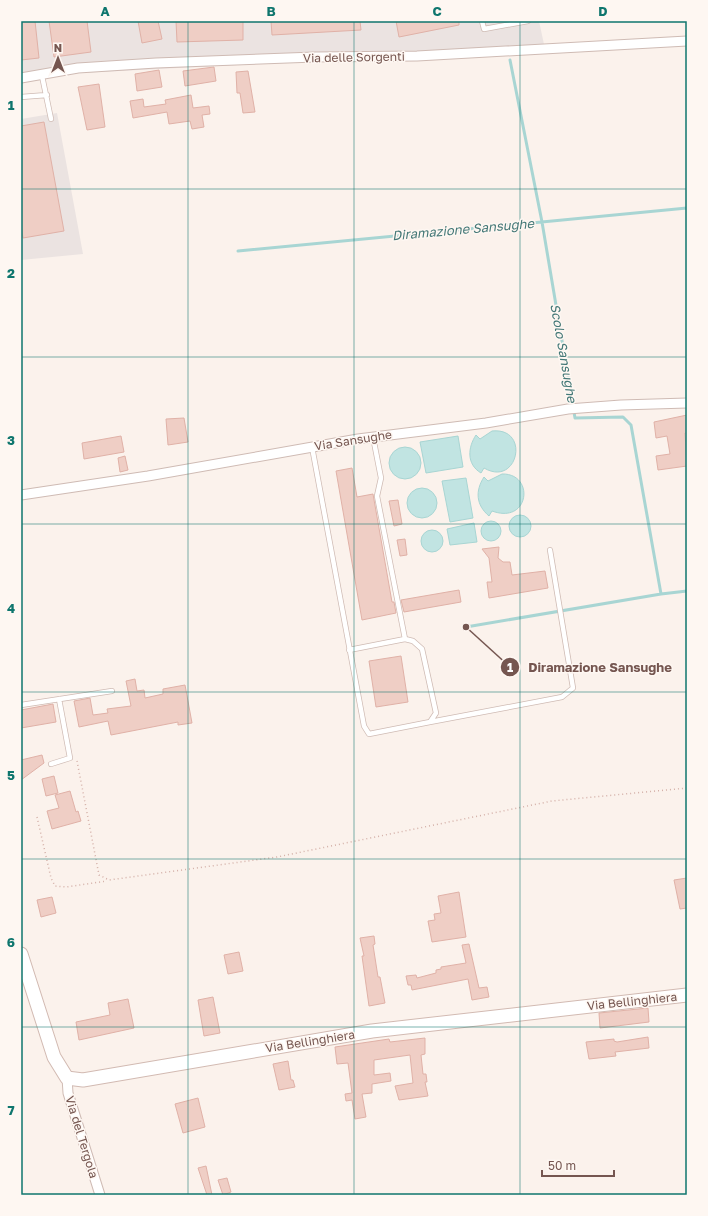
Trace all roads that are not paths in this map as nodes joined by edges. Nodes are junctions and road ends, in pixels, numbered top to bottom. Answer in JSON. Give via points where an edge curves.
{"nodes":[{"id":1,"x":482,"y":21,"type":"edge"},
{"id":2,"x":528,"y":21,"type":"edge"},
{"id":3,"x":687,"y":41,"type":"edge"},
{"id":4,"x":42,"y":76,"type":"junction"},
{"id":5,"x":21,"y":78,"type":"edge"},
{"id":6,"x":46,"y":95,"type":"junction"},
{"id":7,"x":21,"y":97,"type":"edge"},
{"id":8,"x":51,"y":119,"type":"dead end"},
{"id":9,"x":687,"y":403,"type":"edge"},
{"id":10,"x":372,"y":437,"type":"junction"},
{"id":11,"x":312,"y":447,"type":"junction"},
{"id":12,"x":21,"y":495,"type":"edge"},
{"id":13,"x":550,"y":550,"type":"dead end"},
{"id":14,"x":405,"y":639,"type":"junction"},
{"id":15,"x":349,"y":650,"type":"junction"},
{"id":16,"x":112,"y":691,"type":"dead end"},
{"id":17,"x":59,"y":699,"type":"junction"},
{"id":18,"x":21,"y":706,"type":"edge"},
{"id":19,"x":430,"y":722,"type":"junction"},
{"id":20,"x":51,"y":764,"type":"dead end"},
{"id":21,"x":21,"y":954,"type":"edge"},
{"id":22,"x":687,"y":995,"type":"edge"},
{"id":23,"x":67,"y":1078,"type":"junction"},
{"id":24,"x":100,"y":1195,"type":"edge"}],
"edges":[{"from":1,"to":2,"type":"lane","via":[[484,29]]},
{"from":3,"to":4,"type":"street","name":"Via delle Sorgenti","via":[[424,56],[156,63],[78,68]]},
{"from":4,"to":5,"type":"street","name":"Via delle Sorgenti"},
{"from":4,"to":6,"type":"lane"},
{"from":6,"to":7,"type":"lane"},
{"from":6,"to":8,"type":"lane"},
{"from":9,"to":10,"type":"street","name":"Via Sansughe","via":[[621,405],[573,410]]},
{"from":10,"to":11,"type":"street","name":"Via Sansughe"},
{"from":10,"to":14,"type":"lane","via":[[381,478],[377,496]]},
{"from":11,"to":12,"type":"street","name":"Via Sansughe"},
{"from":11,"to":15,"type":"lane"},
{"from":13,"to":19,"type":"lane","via":[[574,688],[562,697]]},
{"from":14,"to":15,"type":"lane"},
{"from":14,"to":19,"type":"lane","via":[[413,641],[422,649],[436,713]]},
{"from":15,"to":19,"type":"lane","via":[[364,726],[370,734]]},
{"from":16,"to":17,"type":"lane"},
{"from":17,"to":18,"type":"lane"},
{"from":17,"to":20,"type":"lane","via":[[70,758]]},
{"from":21,"to":23,"type":"street","via":[[54,1057]]},
{"from":22,"to":23,"type":"street","name":"Via Bellinghiera","via":[[372,1031],[119,1075],[83,1080]]},
{"from":23,"to":24,"type":"street","name":"Via del Tergola","via":[[68,1092]]}]}
